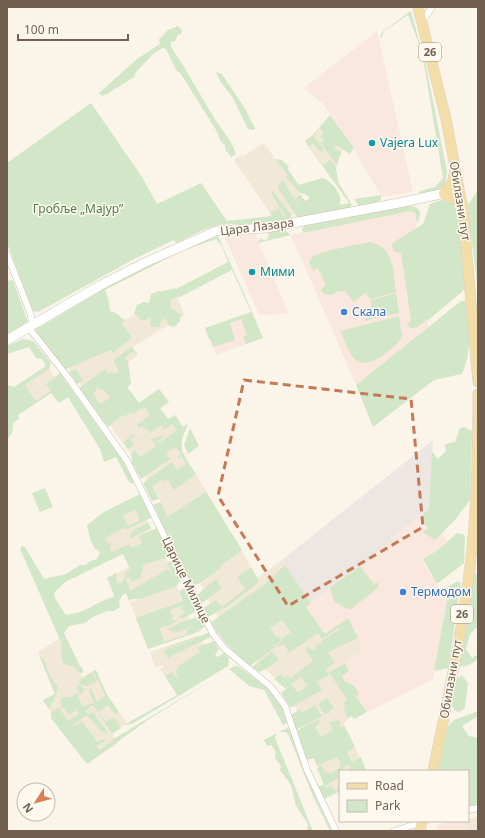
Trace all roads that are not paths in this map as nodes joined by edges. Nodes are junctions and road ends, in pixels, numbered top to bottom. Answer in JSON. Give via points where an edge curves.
{"nodes":[{"id":1,"x":418,"y":7,"type":"edge"},
{"id":2,"x":432,"y":7,"type":"edge"},
{"id":3,"x":422,"y":22,"type":"junction"},
{"id":4,"x":456,"y":171,"type":"junction"},
{"id":5,"x":459,"y":190,"type":"junction"},
{"id":6,"x":444,"y":194,"type":"junction"},
{"id":7,"x":462,"y":204,"type":"junction"},
{"id":8,"x":7,"y":254,"type":"edge"},
{"id":9,"x":30,"y":327,"type":"junction"},
{"id":10,"x":7,"y":340,"type":"edge"},
{"id":11,"x":478,"y":382,"type":"edge"},
{"id":12,"x":478,"y":394,"type":"edge"},
{"id":13,"x":433,"y":770,"type":"edge"},
{"id":14,"x":423,"y":824,"type":"edge"},
{"id":15,"x":336,"y":831,"type":"edge"},
{"id":16,"x":394,"y":831,"type":"edge"}],
"edges":[{"from":1,"to":3,"type":"main road","name":"Обилазни пут","number":"26"},
{"from":2,"to":3,"type":"street"},
{"from":3,"to":4,"type":"main road","name":"Обилазни пут","number":"26"},
{"from":4,"to":5,"type":"main road","name":"Обилазни пут","number":"26"},
{"from":4,"to":6,"type":"main road","via":[[452,183]]},
{"from":5,"to":6,"type":"street","name":"Цара Лазара"},
{"from":5,"to":7,"type":"main road","name":"Обилазни пут","number":"26"},
{"from":6,"to":7,"type":"main road"},
{"from":6,"to":9,"type":"street","name":"Цара Лазара","via":[[266,228],[216,231],[125,273]]},
{"from":7,"to":11,"type":"main road","name":"Обилазни пут","number":"26"},
{"from":8,"to":9,"type":"street","via":[[31,315]]},
{"from":9,"to":10,"type":"street","name":"Цара Лазара"},
{"from":9,"to":15,"type":"street","name":"Царице Милице","via":[[127,461],[213,634],[225,649],[271,687],[285,706],[307,770]]},
{"from":12,"to":13,"type":"main road","name":"Обилазни пут","number":"26","via":[[476,485],[470,566]]},
{"from":14,"to":16,"type":"street"}]}
